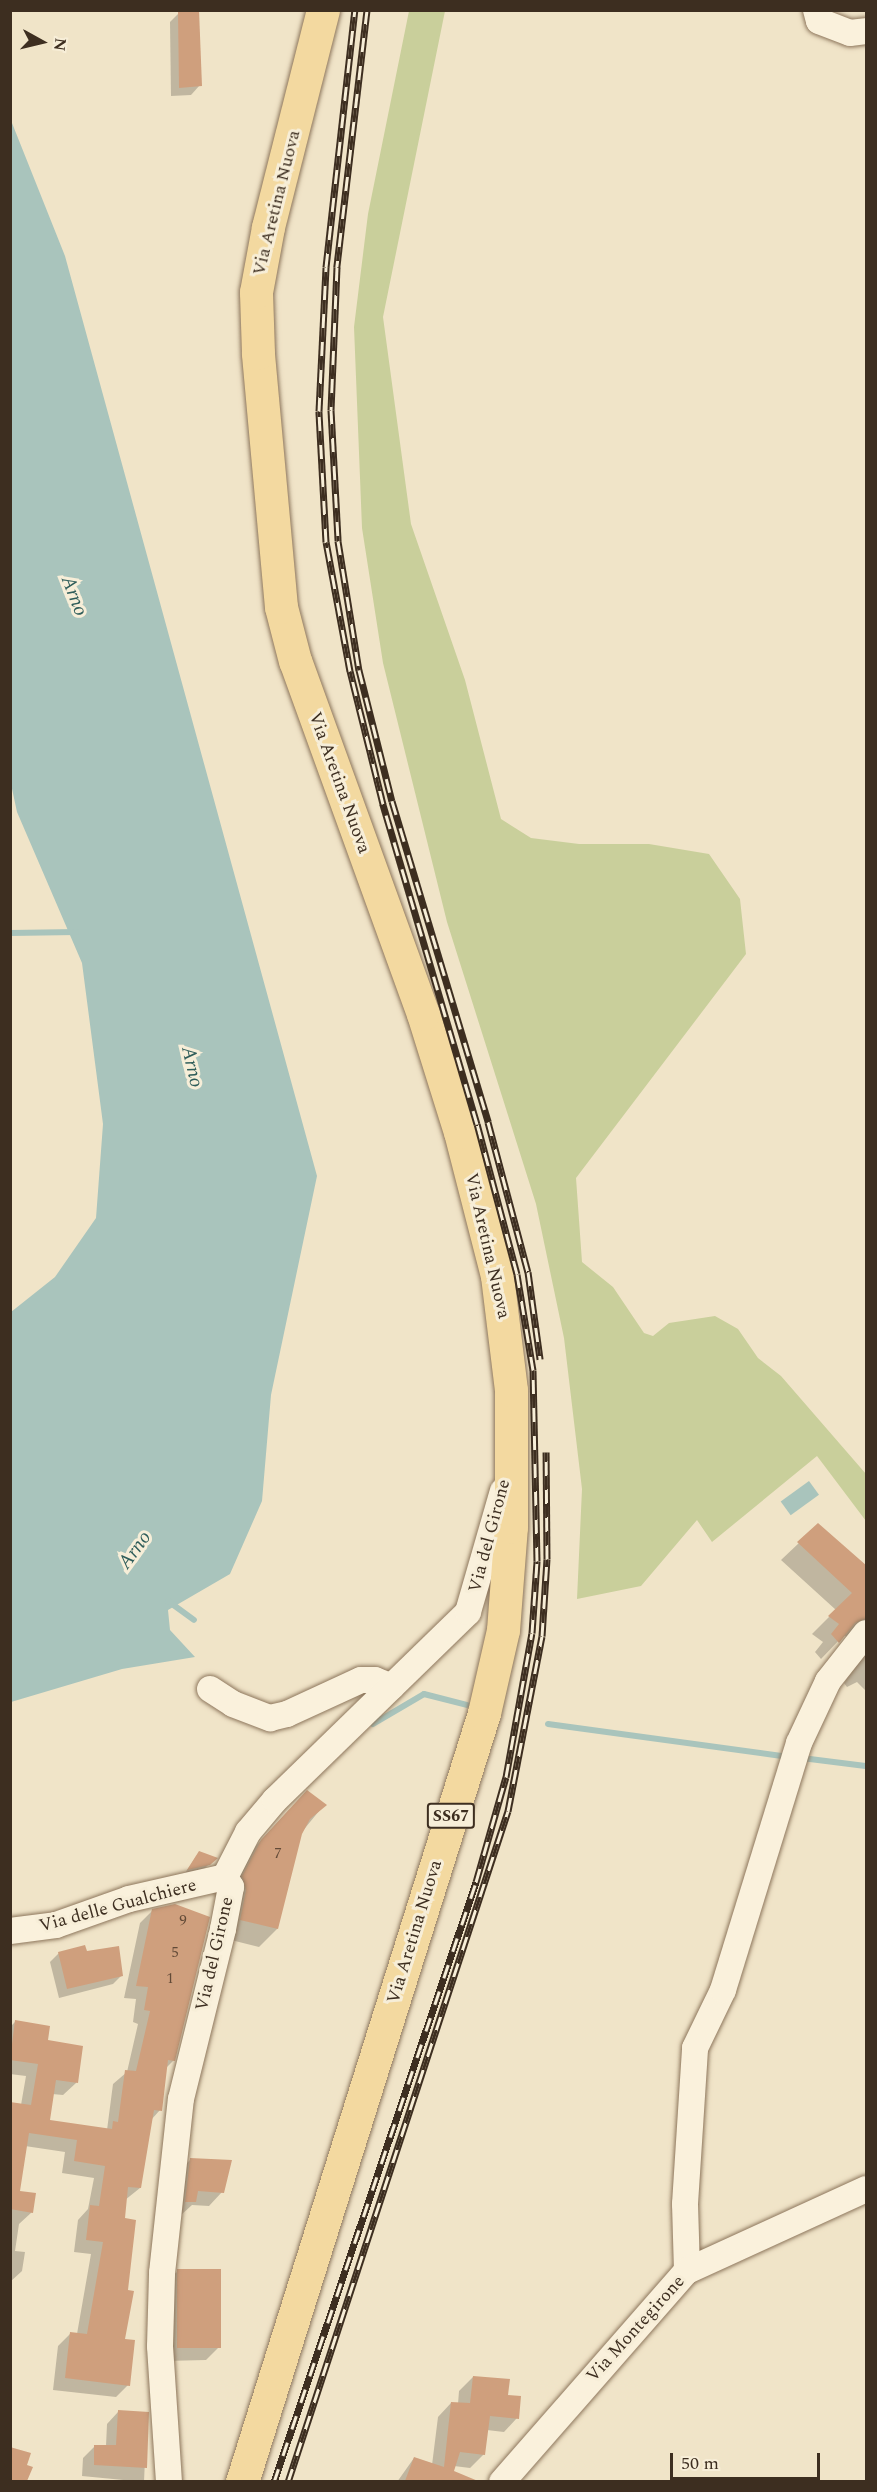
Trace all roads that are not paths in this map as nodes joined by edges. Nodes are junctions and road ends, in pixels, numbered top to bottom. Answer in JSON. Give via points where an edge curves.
{"nodes":[{"id":1,"x":324,"y":10,"type":"edge"},
{"id":2,"x":816,"y":10,"type":"edge"},
{"id":3,"x":867,"y":31,"type":"edge"},
{"id":4,"x":511,"y":1456,"type":"junction"},
{"id":5,"x":866,"y":1633,"type":"edge"},
{"id":6,"x":392,"y":1687,"type":"junction"},
{"id":7,"x":210,"y":1689,"type":"dead end"},
{"id":8,"x":225,"y":1877,"type":"junction"},
{"id":9,"x":10,"y":1931,"type":"edge"},
{"id":10,"x":867,"y":2188,"type":"edge"},
{"id":11,"x":687,"y":2271,"type":"junction"},
{"id":12,"x":169,"y":2481,"type":"edge"},
{"id":13,"x":242,"y":2481,"type":"edge"},
{"id":14,"x":502,"y":2481,"type":"edge"}],
"edges":[{"from":1,"to":4,"type":"main road","name":"Via Aretina Nuova","number":"SS67","via":[[268,227],[256,292],[281,607],[295,661],[415,990],[460,1132],[497,1276],[506,1330]]},
{"from":2,"to":3,"type":"street","via":[[819,21],[850,33]]},
{"from":4,"to":6,"type":"street","name":"Via del Girone","via":[[468,1612]]},
{"from":4,"to":13,"type":"main road","name":"Via Aretina Nuova","number":"SS67","via":[[510,1560],[503,1630],[484,1713]]},
{"from":5,"to":11,"type":"street","via":[[828,1681],[799,1743],[723,1990],[695,2048],[685,2204]]},
{"from":6,"to":7,"type":"street","via":[[375,1680],[361,1680],[270,1718],[233,1704]]},
{"from":6,"to":8,"type":"street","name":"Via del Girone","via":[[275,1800],[248,1832]]},
{"from":8,"to":9,"type":"street","name":"Via delle Gualchiere","via":[[129,1899],[56,1925]]},
{"from":8,"to":12,"type":"street","name":"Via del Girone","via":[[231,1887],[223,1929],[181,2099],[162,2273],[160,2346]]},
{"from":10,"to":11,"type":"street","name":"Via Montegirone"},
{"from":11,"to":14,"type":"street","name":"Via Montegirone"}]}
